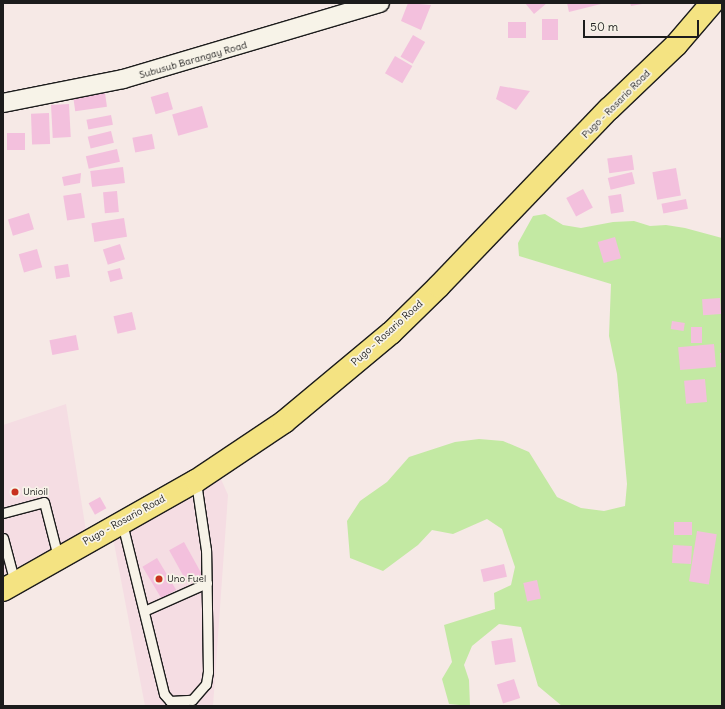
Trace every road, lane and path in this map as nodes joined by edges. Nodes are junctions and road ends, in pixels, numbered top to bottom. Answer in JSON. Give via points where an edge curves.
{"nodes":[{"id":1,"x":380,"y":3,"type":"edge"},
{"id":2,"x":712,"y":3,"type":"edge"},
{"id":3,"x":3,"y":103,"type":"edge"},
{"id":4,"x":196,"y":480,"type":"junction"},
{"id":5,"x":3,"y":513,"type":"edge"},
{"id":6,"x":122,"y":523,"type":"junction"},
{"id":7,"x":3,"y":538,"type":"edge"},
{"id":8,"x":58,"y":557,"type":"junction"},
{"id":9,"x":207,"y":583,"type":"junction"},
{"id":10,"x":9,"y":586,"type":"edge"},
{"id":11,"x":144,"y":611,"type":"junction"}],
"edges":[{"from":1,"to":3,"type":"street","name":"Subusub Barangay Road","via":[[123,79]]},
{"from":2,"to":4,"type":"main road","name":"Pugo - Rosario Road","via":[[676,45],[609,109],[391,333],[284,422]]},
{"from":4,"to":6,"type":"main road","name":"Pugo - Rosario Road"},
{"from":4,"to":9,"type":"lane","via":[[206,550]]},
{"from":5,"to":8,"type":"lane","via":[[44,502]]},
{"from":6,"to":8,"type":"main road","name":"Pugo - Rosario Road"},
{"from":6,"to":11,"type":"lane"},
{"from":7,"to":10,"type":"lane"},
{"from":8,"to":10,"type":"main road","name":"Pugo - Rosario Road"},
{"from":9,"to":11,"type":"lane"},
{"from":9,"to":11,"type":"lane","via":[[208,672],[206,684],[192,700],[170,700],[164,694]]}]}
